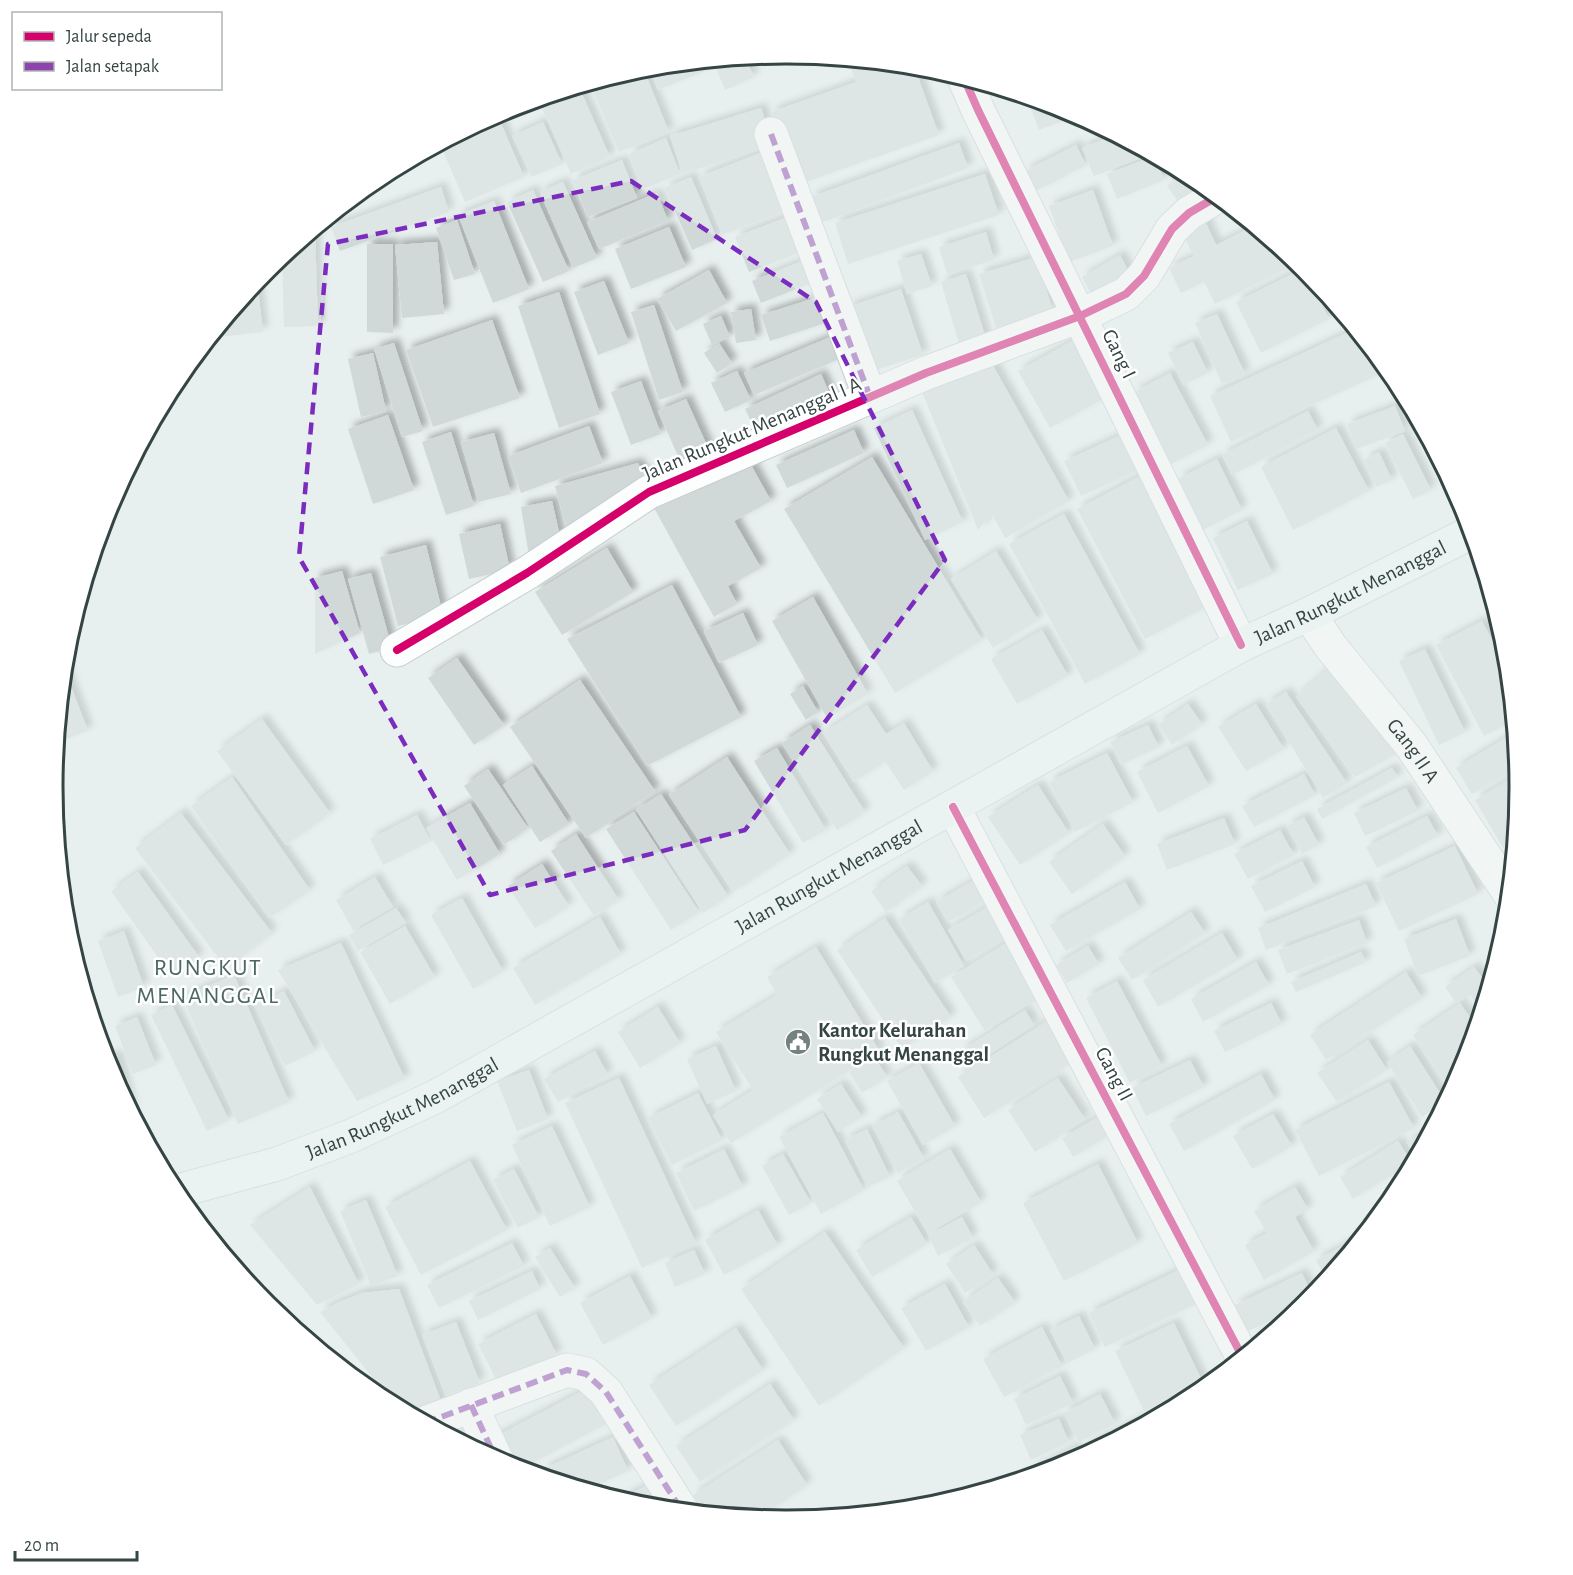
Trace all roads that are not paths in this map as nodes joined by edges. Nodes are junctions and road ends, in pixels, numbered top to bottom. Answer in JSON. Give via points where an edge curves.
{"nodes":[{"id":1,"x":968,"y":88,"type":"edge"},
{"id":2,"x":771,"y":134,"type":"dead end"},
{"id":3,"x":1209,"y":201,"type":"edge"},
{"id":4,"x":1080,"y":316,"type":"junction"},
{"id":5,"x":870,"y":398,"type":"junction"},
{"id":6,"x":1465,"y":536,"type":"edge"},
{"id":7,"x":1309,"y":614,"type":"junction"},
{"id":8,"x":1241,"y":645,"type":"junction"},
{"id":9,"x":397,"y":650,"type":"dead end"},
{"id":10,"x":953,"y":807,"type":"junction"},
{"id":11,"x":1504,"y":884,"type":"edge"},
{"id":12,"x":185,"y":1189,"type":"edge"},
{"id":13,"x":1239,"y":1351,"type":"edge"},
{"id":14,"x":471,"y":1406,"type":"junction"},
{"id":15,"x":435,"y":1419,"type":"edge"},
{"id":16,"x":490,"y":1447,"type":"edge"},
{"id":17,"x":676,"y":1502,"type":"edge"}],
"edges":[{"from":1,"to":4,"type":"street","name":"Gang I"},
{"from":2,"to":5,"type":"street"},
{"from":3,"to":4,"type":"street","name":"Jalan Rungkut Menanggal I A","via":[[1172,229],[1137,284],[1126,294]]},
{"from":4,"to":5,"type":"street","name":"Jalan Rungkut Menanggal I A"},
{"from":4,"to":8,"type":"street","name":"Gang I"},
{"from":5,"to":9,"type":"street","name":"Jalan Rungkut Menanggal I A","via":[[649,492],[527,573]]},
{"from":6,"to":7,"type":"main road","name":"Jalan Rungkut Menanggal"},
{"from":7,"to":8,"type":"main road","name":"Jalan Rungkut Menanggal"},
{"from":7,"to":11,"type":"street","name":"Gang II A","via":[[1411,745]]},
{"from":8,"to":10,"type":"main road","name":"Jalan Rungkut Menanggal"},
{"from":10,"to":12,"type":"main road","name":"Jalan Rungkut Menanggal","via":[[435,1097],[278,1164]]},
{"from":10,"to":13,"type":"street","name":"Gang II"},
{"from":14,"to":15,"type":"street"},
{"from":14,"to":16,"type":"street"},
{"from":14,"to":17,"type":"street","via":[[567,1370],[586,1374],[606,1392]]}]}
